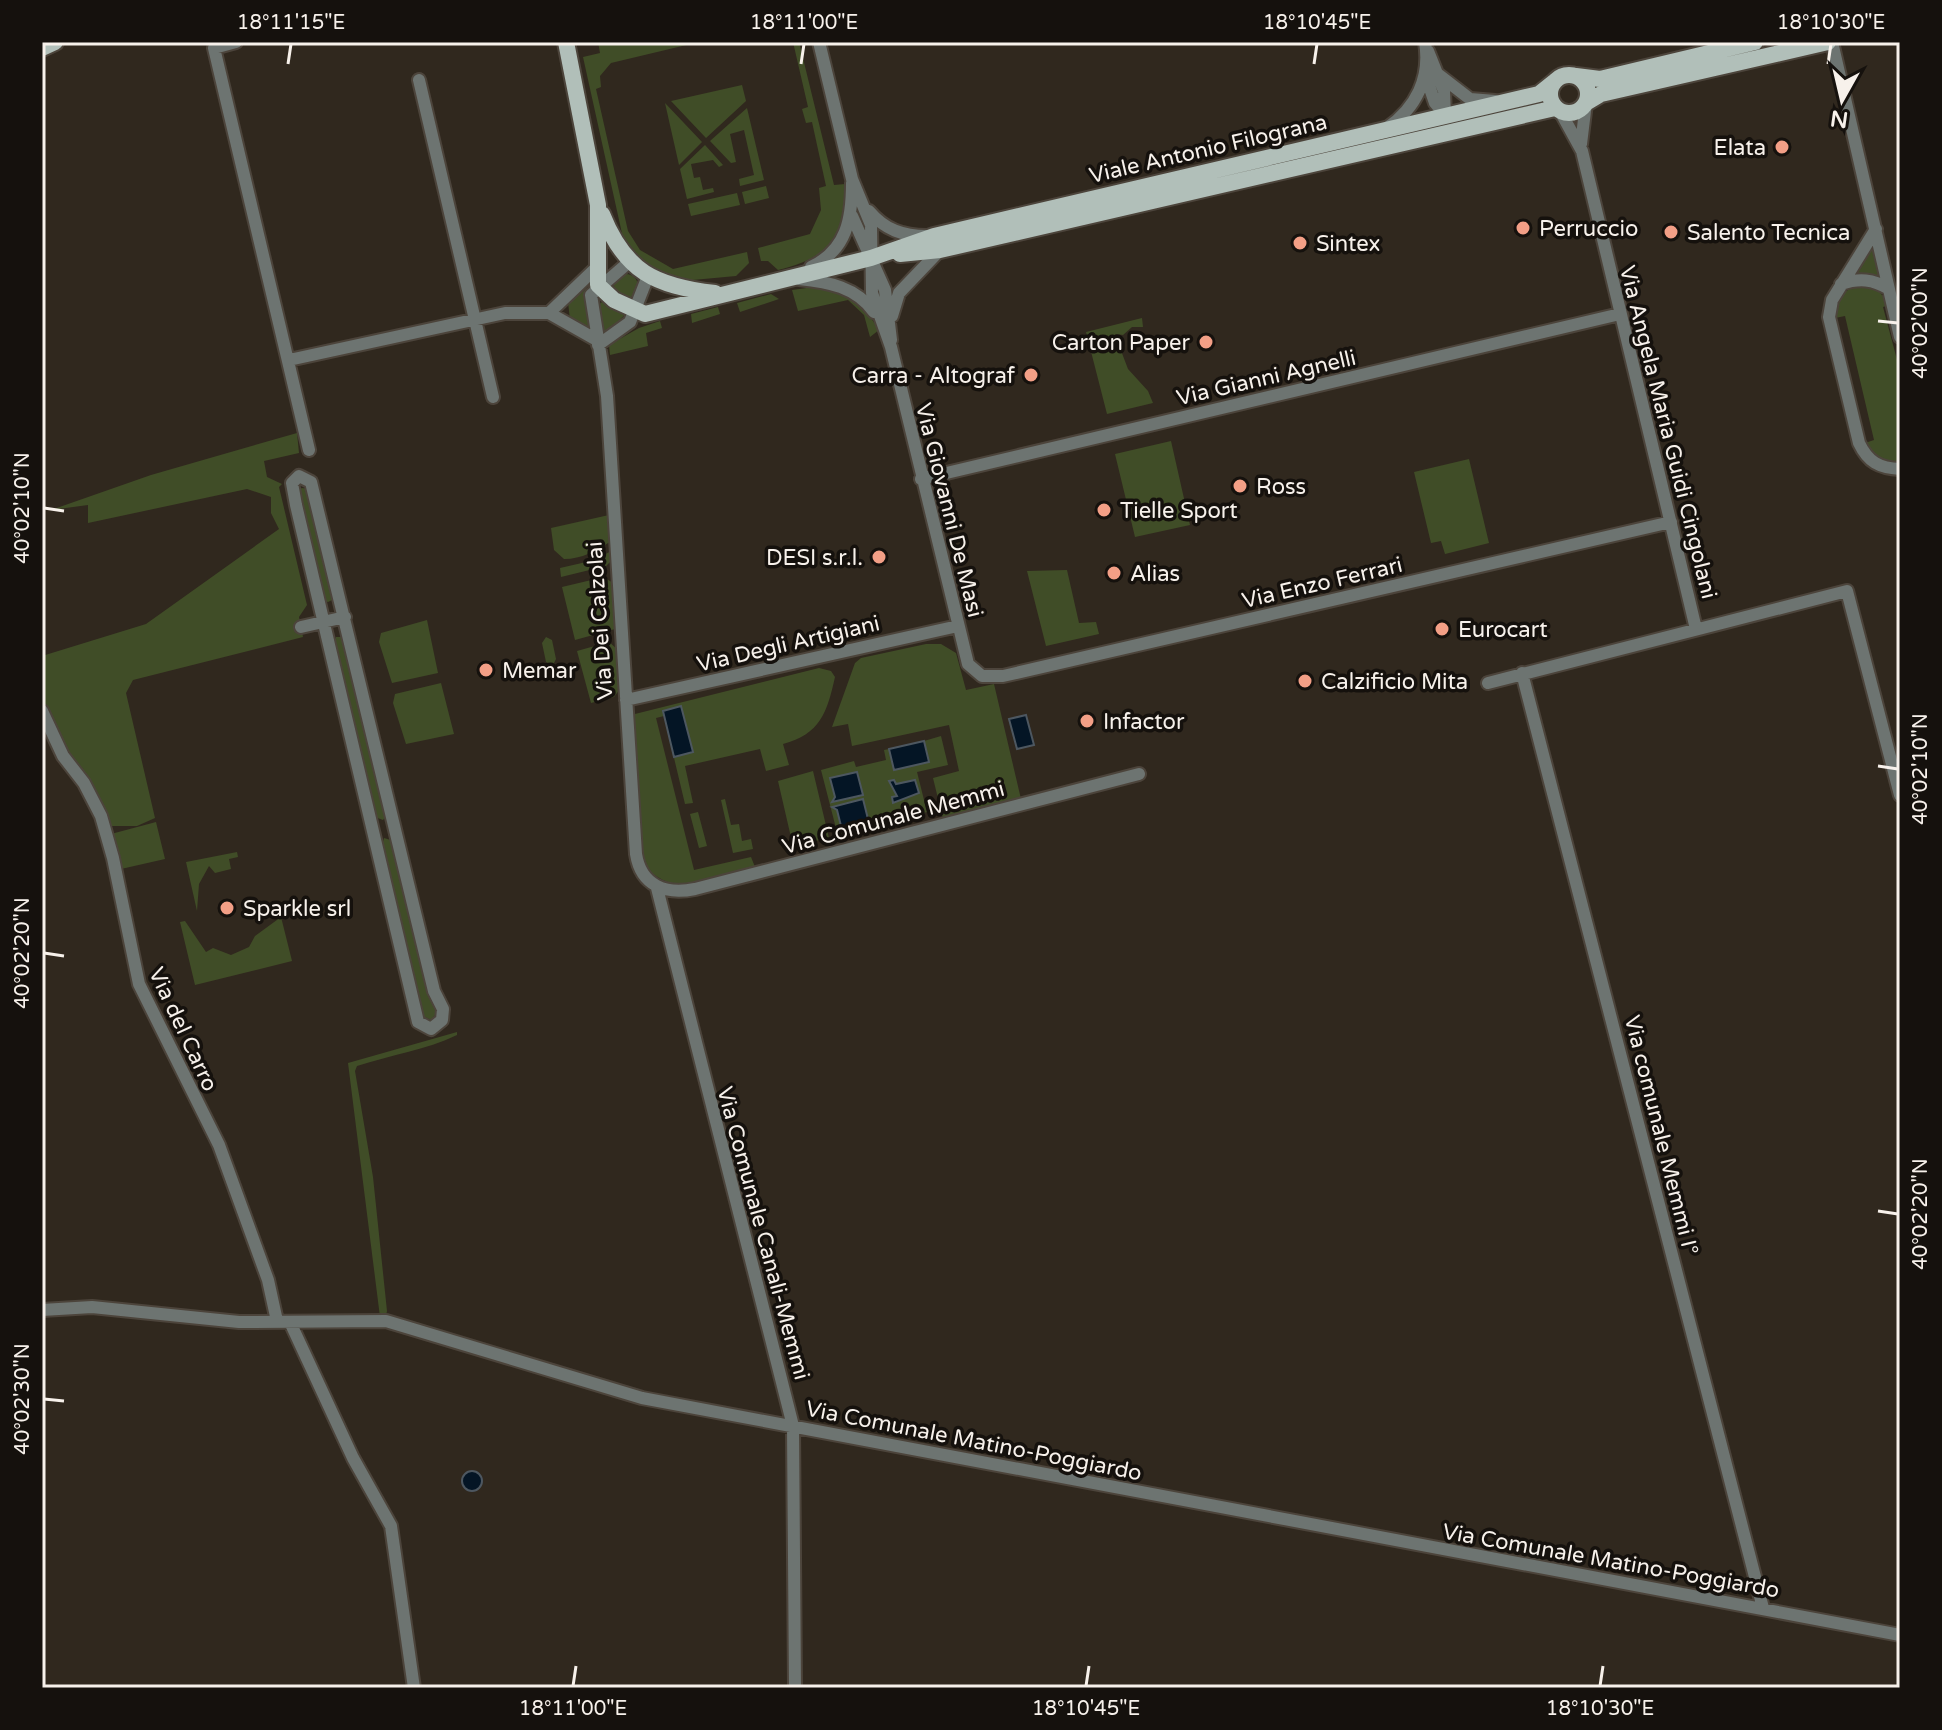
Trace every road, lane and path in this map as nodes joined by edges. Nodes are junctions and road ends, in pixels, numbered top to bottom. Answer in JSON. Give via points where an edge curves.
{"nodes":[{"id":1,"x":55,"y":42,"type":"edge"},
{"id":2,"x":236,"y":42,"type":"edge"},
{"id":3,"x":566,"y":42,"type":"edge"},
{"id":4,"x":819,"y":42,"type":"edge"},
{"id":5,"x":1755,"y":42,"type":"edge"},
{"id":6,"x":1830,"y":42,"type":"edge"},
{"id":7,"x":1425,"y":43,"type":"edge"},
{"id":8,"x":1790,"y":46,"type":"edge"},
{"id":9,"x":42,"y":48,"type":"edge"},
{"id":10,"x":1425,"y":74,"type":"junction"},
{"id":11,"x":1439,"y":75,"type":"junction"},
{"id":12,"x":1576,"y":76,"type":"junction"},
{"id":13,"x":419,"y":80,"type":"dead end"},
{"id":14,"x":1554,"y":82,"type":"junction"},
{"id":15,"x":1506,"y":101,"type":"junction"},
{"id":16,"x":1586,"y":103,"type":"junction"},
{"id":17,"x":1557,"y":110,"type":"junction"},
{"id":18,"x":1446,"y":123,"type":"junction"},
{"id":19,"x":1385,"y":129,"type":"junction"},
{"id":20,"x":1582,"y":151,"type":"junction"},
{"id":21,"x":852,"y":179,"type":"junction"},
{"id":22,"x":598,"y":205,"type":"junction"},
{"id":23,"x":867,"y":209,"type":"junction"},
{"id":24,"x":852,"y":216,"type":"junction"},
{"id":25,"x":1876,"y":229,"type":"junction"},
{"id":26,"x":937,"y":243,"type":"junction"},
{"id":27,"x":871,"y":258,"type":"junction"},
{"id":28,"x":629,"y":262,"type":"junction"},
{"id":29,"x":596,"y":268,"type":"junction"},
{"id":30,"x":648,"y":276,"type":"junction"},
{"id":31,"x":788,"y":278,"type":"junction"},
{"id":32,"x":1841,"y":284,"type":"junction"},
{"id":33,"x":598,"y":285,"type":"junction"},
{"id":34,"x":1889,"y":289,"type":"junction"},
{"id":35,"x":722,"y":294,"type":"junction"},
{"id":36,"x":637,"y":311,"type":"junction"},
{"id":37,"x":549,"y":313,"type":"junction"},
{"id":38,"x":1620,"y":314,"type":"junction"},
{"id":39,"x":476,"y":317,"type":"junction"},
{"id":40,"x":885,"y":320,"type":"junction"},
{"id":41,"x":1900,"y":337,"type":"edge"},
{"id":42,"x":597,"y":342,"type":"junction"},
{"id":43,"x":289,"y":360,"type":"junction"},
{"id":44,"x":493,"y":397,"type":"dead end"},
{"id":45,"x":309,"y":450,"type":"dead end"},
{"id":46,"x":1900,"y":469,"type":"edge"},
{"id":47,"x":921,"y":479,"type":"junction"},
{"id":48,"x":1671,"y":522,"type":"junction"},
{"id":49,"x":345,"y":617,"type":"junction"},
{"id":50,"x":324,"y":622,"type":"junction"},
{"id":51,"x":958,"y":626,"type":"junction"},
{"id":52,"x":301,"y":627,"type":"dead end"},
{"id":53,"x":1696,"y":629,"type":"junction"},
{"id":54,"x":1522,"y":673,"type":"junction"},
{"id":55,"x":982,"y":676,"type":"joint"},
{"id":56,"x":1488,"y":683,"type":"dead end"},
{"id":57,"x":626,"y":700,"type":"junction"},
{"id":58,"x":42,"y":711,"type":"edge"},
{"id":59,"x":1139,"y":774,"type":"dead end"},
{"id":60,"x":1900,"y":795,"type":"edge"},
{"id":61,"x":395,"y":826,"type":"junction"},
{"id":62,"x":375,"y":831,"type":"junction"},
{"id":63,"x":657,"y":888,"type":"junction"},
{"id":64,"x":42,"y":1310,"type":"edge"},
{"id":65,"x":284,"y":1321,"type":"junction"},
{"id":66,"x":793,"y":1426,"type":"junction"},
{"id":67,"x":1763,"y":1608,"type":"junction"},
{"id":68,"x":1900,"y":1635,"type":"edge"},
{"id":69,"x":414,"y":1688,"type":"edge"},
{"id":70,"x":795,"y":1688,"type":"edge"}],
"edges":[{"from":1,"to":9,"type":"main road"},
{"from":2,"to":43,"type":"street","via":[[214,48]]},
{"from":3,"to":22,"type":"main road"},
{"from":4,"to":21,"type":"street"},
{"from":5,"to":12,"type":"main road","via":[[1600,79]]},
{"from":6,"to":8,"type":"main road"},
{"from":6,"to":25,"type":"street"},
{"from":7,"to":10,"type":"street"},
{"from":7,"to":11,"type":"street"},
{"from":8,"to":16,"type":"main road","via":[[1601,94]]},
{"from":10,"to":18,"type":"street"},
{"from":10,"to":19,"type":"street","via":[[1409,110]]},
{"from":11,"to":15,"type":"street","via":[[1470,99]]},
{"from":11,"to":18,"type":"street"},
{"from":12,"to":14,"type":"main road","via":[[1564,75]]},
{"from":12,"to":16,"type":"main road","via":[[1586,85]]},
{"from":13,"to":39,"type":"street"},
{"from":14,"to":15,"type":"main road","name":"Viale Antonio Filograna","via":[[1544,92]]},
{"from":14,"to":17,"type":"main road","via":[[1549,92]]},
{"from":15,"to":18,"type":"main road","name":"Viale Antonio Filograna"},
{"from":16,"to":17,"type":"main road","via":[[1577,112]]},
{"from":16,"to":20,"type":"street"},
{"from":17,"to":18,"type":"main road","name":"Viale Antonio Filograna"},
{"from":17,"to":20,"type":"street"},
{"from":18,"to":19,"type":"main road","name":"Viale Antonio Filograna"},
{"from":18,"to":26,"type":"main road","name":"Viale Antonio Filograna"},
{"from":19,"to":26,"type":"main road","name":"Viale Antonio Filograna"},
{"from":20,"to":38,"type":"street","name":"Via Angela Maria Guidi Cingolani"},
{"from":21,"to":23,"type":"street"},
{"from":21,"to":24,"type":"street"},
{"from":22,"to":28,"type":"main road"},
{"from":22,"to":29,"type":"main road"},
{"from":23,"to":26,"type":"street","via":[[884,226]]},
{"from":23,"to":27,"type":"street"},
{"from":24,"to":27,"type":"street"},
{"from":24,"to":31,"type":"street","via":[[848,232],[824,261]]},
{"from":25,"to":32,"type":"street"},
{"from":25,"to":34,"type":"street"},
{"from":26,"to":27,"type":"main road","name":"Viale Antonio Filograna"},
{"from":26,"to":40,"type":"street"},
{"from":27,"to":31,"type":"main road","name":"Viale Antonio Filograna"},
{"from":27,"to":40,"type":"street","via":[[872,293]]},
{"from":28,"to":30,"type":"main road"},
{"from":28,"to":33,"type":"street"},
{"from":29,"to":33,"type":"main road"},
{"from":29,"to":37,"type":"street"},
{"from":30,"to":35,"type":"main road","via":[[681,289]]},
{"from":30,"to":36,"type":"street"},
{"from":31,"to":35,"type":"main road","name":"Viale Antonio Filograna"},
{"from":31,"to":40,"type":"street","via":[[842,286]]},
{"from":32,"to":34,"type":"street","via":[[1876,281]]},
{"from":32,"to":46,"type":"street","via":[[1829,317],[1859,443],[1877,466]]},
{"from":33,"to":36,"type":"main road"},
{"from":33,"to":42,"type":"street","name":"Via Dei Calzolai","via":[[591,295]]},
{"from":34,"to":41,"type":"street"},
{"from":35,"to":36,"type":"main road","name":"Viale Antonio Filograna","via":[[655,314]]},
{"from":36,"to":42,"type":"street","via":[[630,322]]},
{"from":37,"to":39,"type":"street"},
{"from":37,"to":42,"type":"street"},
{"from":38,"to":47,"type":"street","name":"Via Gianni Agnelli"},
{"from":38,"to":48,"type":"street","name":"Via Angela Maria Guidi Cingolani"},
{"from":39,"to":43,"type":"street"},
{"from":39,"to":44,"type":"street"},
{"from":40,"to":47,"type":"street","name":"Via Giovanni De Masi"},
{"from":42,"to":57,"type":"street","name":"Via Dei Calzolai","via":[[606,385]]},
{"from":43,"to":45,"type":"street"},
{"from":47,"to":51,"type":"street","name":"Via Giovanni De Masi"},
{"from":48,"to":53,"type":"street","name":"Via Angela Maria Guidi Cingolani"},
{"from":48,"to":55,"type":"street","name":"Via Enzo Ferrari","via":[[1003,676]]},
{"from":49,"to":50,"type":"street"},
{"from":49,"to":50,"type":"street","via":[[311,482],[299,476],[292,487]]},
{"from":49,"to":61,"type":"street"},
{"from":50,"to":52,"type":"street"},
{"from":50,"to":62,"type":"street"},
{"from":51,"to":55,"type":"street","name":"Via Giovanni De Masi","via":[[968,664]]},
{"from":51,"to":57,"type":"street","name":"Via Degli Artigiani"},
{"from":53,"to":54,"type":"street"},
{"from":53,"to":60,"type":"street","via":[[1847,591]]},
{"from":54,"to":56,"type":"street"},
{"from":54,"to":67,"type":"street","name":"Via comunale Memmi I°"},
{"from":57,"to":63,"type":"street","name":"Via Dei Calzolai","via":[[636,854],[639,868]]},
{"from":58,"to":65,"type":"street","name":"Via del Carro","via":[[101,816],[139,984],[219,1145]]},
{"from":59,"to":63,"type":"street","name":"Via Comunale Memmi","via":[[695,889]]},
{"from":61,"to":62,"type":"street"},
{"from":61,"to":62,"type":"street","via":[[434,991],[443,1009],[440,1024],[431,1029],[418,1022]]},
{"from":63,"to":66,"type":"street","name":"Via Comunale Canali-Memmi"},
{"from":64,"to":65,"type":"street","name":"Via Comunale Matino-Poggiardo","via":[[92,1307],[225,1321]]},
{"from":65,"to":66,"type":"street","name":"Via Comunale Matino-Poggiardo","via":[[386,1321],[642,1398]]},
{"from":65,"to":69,"type":"street","name":"Via del Carro","via":[[391,1526]]},
{"from":66,"to":67,"type":"street","name":"Via Comunale Matino-Poggiardo"},
{"from":66,"to":70,"type":"street","name":"Via Comunale Canali-Memmi"},
{"from":67,"to":68,"type":"street","name":"Via Comunale Matino-Poggiardo"}]}
